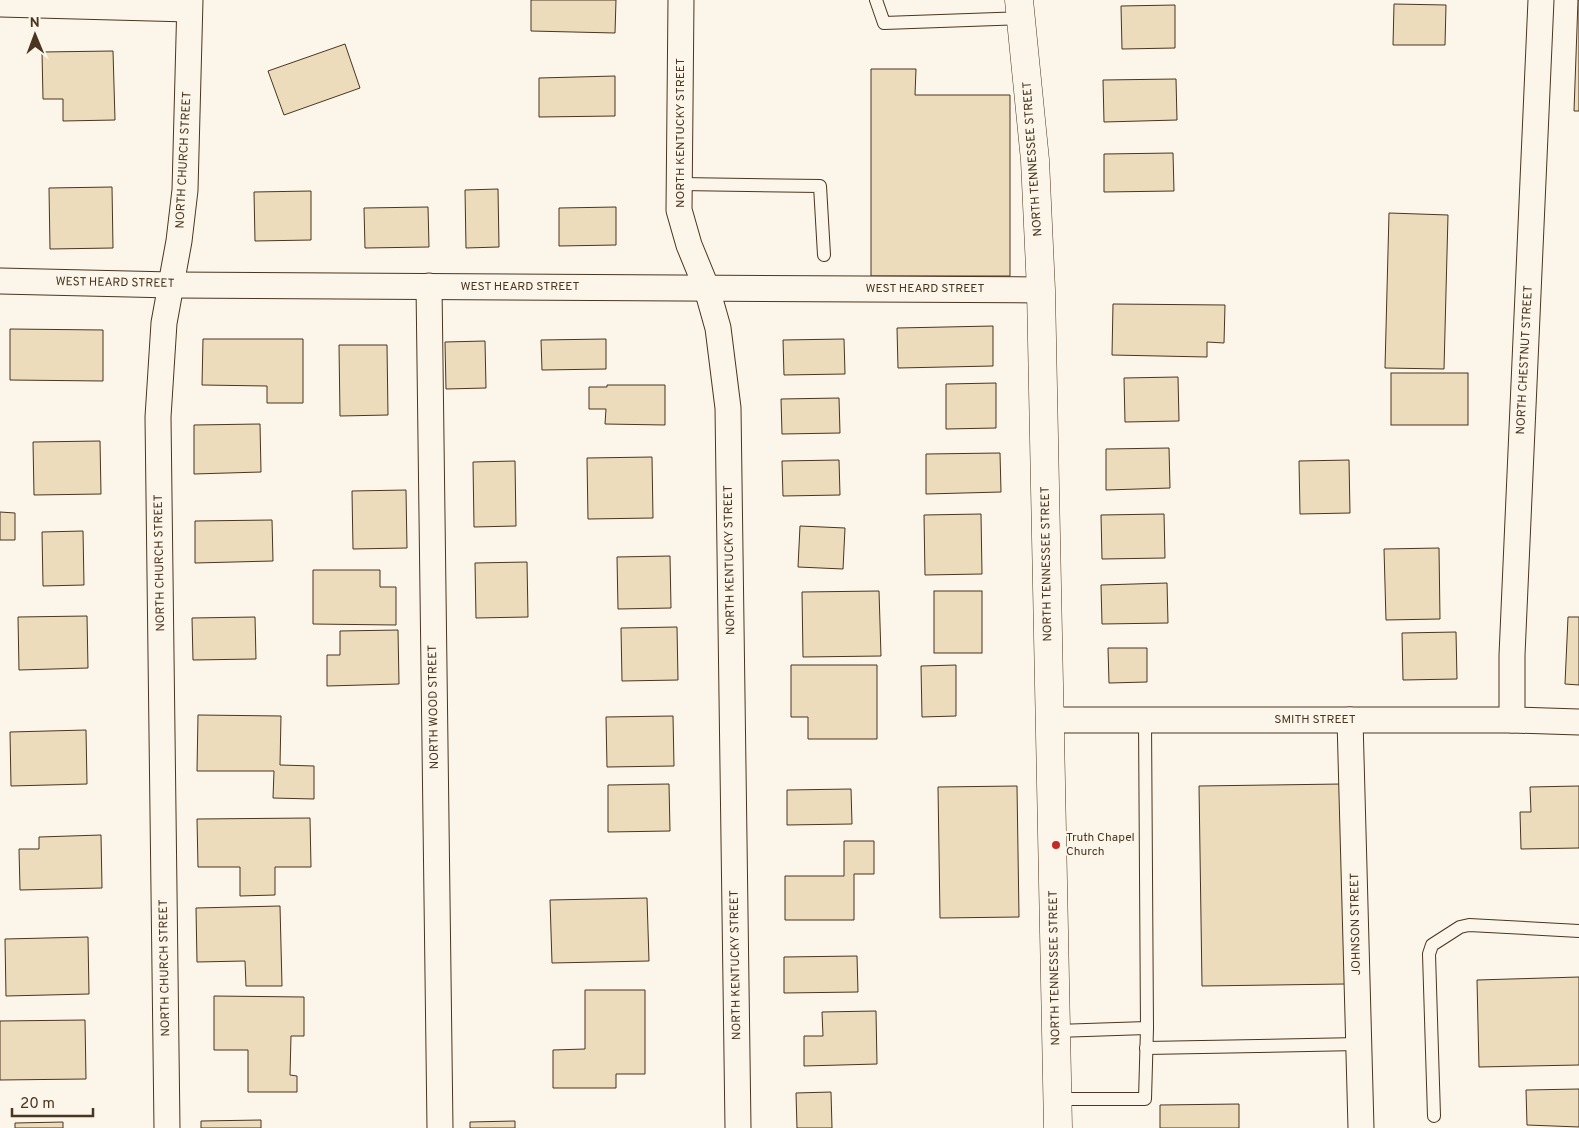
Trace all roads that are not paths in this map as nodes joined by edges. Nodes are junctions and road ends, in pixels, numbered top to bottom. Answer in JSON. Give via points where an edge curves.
{"nodes":[{"id":1,"x":681,"y":0,"type":"edge"},
{"id":2,"x":876,"y":0,"type":"edge"},
{"id":3,"x":1541,"y":0,"type":"edge"},
{"id":4,"x":0,"y":4,"type":"edge"},
{"id":5,"x":190,"y":5,"type":"edge"},
{"id":6,"x":1027,"y":9,"type":"edge"},
{"id":7,"x":680,"y":184,"type":"junction"},
{"id":8,"x":824,"y":255,"type":"dead end"},
{"id":9,"x":0,"y":281,"type":"edge"},
{"id":10,"x":172,"y":285,"type":"junction"},
{"id":11,"x":429,"y":286,"type":"junction"},
{"id":12,"x":706,"y":288,"type":"junction"},
{"id":13,"x":1041,"y":290,"type":"junction"},
{"id":14,"x":1050,"y":720,"type":"junction"},
{"id":15,"x":1146,"y":720,"type":"junction"},
{"id":16,"x":1350,"y":720,"type":"junction"},
{"id":17,"x":1512,"y":720,"type":"junction"},
{"id":18,"x":1579,"y":722,"type":"edge"},
{"id":19,"x":1579,"y":932,"type":"edge"},
{"id":20,"x":1147,"y":1028,"type":"junction"},
{"id":21,"x":1056,"y":1031,"type":"junction"},
{"id":22,"x":1359,"y":1044,"type":"junction"},
{"id":23,"x":1146,"y":1048,"type":"junction"},
{"id":24,"x":1058,"y":1099,"type":"junction"},
{"id":25,"x":1434,"y":1116,"type":"dead end"},
{"id":26,"x":167,"y":1128,"type":"edge"},
{"id":27,"x":440,"y":1128,"type":"edge"},
{"id":28,"x":738,"y":1128,"type":"edge"},
{"id":29,"x":1058,"y":1128,"type":"edge"},
{"id":30,"x":1361,"y":1128,"type":"edge"}],
"edges":[{"from":1,"to":7,"type":"street","name":"NORTH KENTUCKY STREET"},
{"from":2,"to":6,"type":"lane","via":[[884,23]]},
{"from":3,"to":17,"type":"street","name":"NORTH CHESTNUT STREET","via":[[1512,655]]},
{"from":4,"to":5,"type":"street"},
{"from":5,"to":10,"type":"street","name":"NORTH CHURCH STREET","via":[[184,190]]},
{"from":6,"to":13,"type":"street","name":"NORTH TENNESSEE STREET"},
{"from":7,"to":8,"type":"lane","via":[[820,186]]},
{"from":7,"to":12,"type":"street","name":"NORTH KENTUCKY STREET","via":[[679,210]]},
{"from":9,"to":10,"type":"street","name":"WEST HEARD STREET"},
{"from":10,"to":11,"type":"street","name":"WEST HEARD STREET"},
{"from":10,"to":26,"type":"street","name":"NORTH CHURCH STREET","via":[[164,323],[158,417]]},
{"from":11,"to":12,"type":"street","name":"WEST HEARD STREET"},
{"from":11,"to":27,"type":"street","name":"NORTH WOOD STREET"},
{"from":12,"to":13,"type":"street","name":"WEST HEARD STREET"},
{"from":12,"to":28,"type":"street","name":"NORTH KENTUCKY STREET","via":[[718,328],[728,408]]},
{"from":13,"to":14,"type":"street","name":"NORTH TENNESSEE STREET"},
{"from":14,"to":15,"type":"street","name":"SMITH STREET"},
{"from":14,"to":21,"type":"street","name":"NORTH TENNESSEE STREET"},
{"from":15,"to":16,"type":"street","name":"SMITH STREET"},
{"from":15,"to":20,"type":"lane"},
{"from":16,"to":17,"type":"street","name":"SMITH STREET"},
{"from":16,"to":22,"type":"street","name":"JOHNSON STREET"},
{"from":17,"to":18,"type":"street","name":"SMITH STREET"},
{"from":19,"to":25,"type":"lane","via":[[1469,925],[1460,927],[1432,945],[1429,954]]},
{"from":20,"to":21,"type":"lane"},
{"from":20,"to":23,"type":"lane"},
{"from":21,"to":24,"type":"street","name":"NORTH TENNESSEE STREET"},
{"from":22,"to":23,"type":"lane"},
{"from":22,"to":30,"type":"street","name":"JOHNSON STREET"},
{"from":23,"to":24,"type":"lane","via":[[1145,1099]]},
{"from":24,"to":29,"type":"street","name":"NORTH TENNESSEE STREET"}]}
